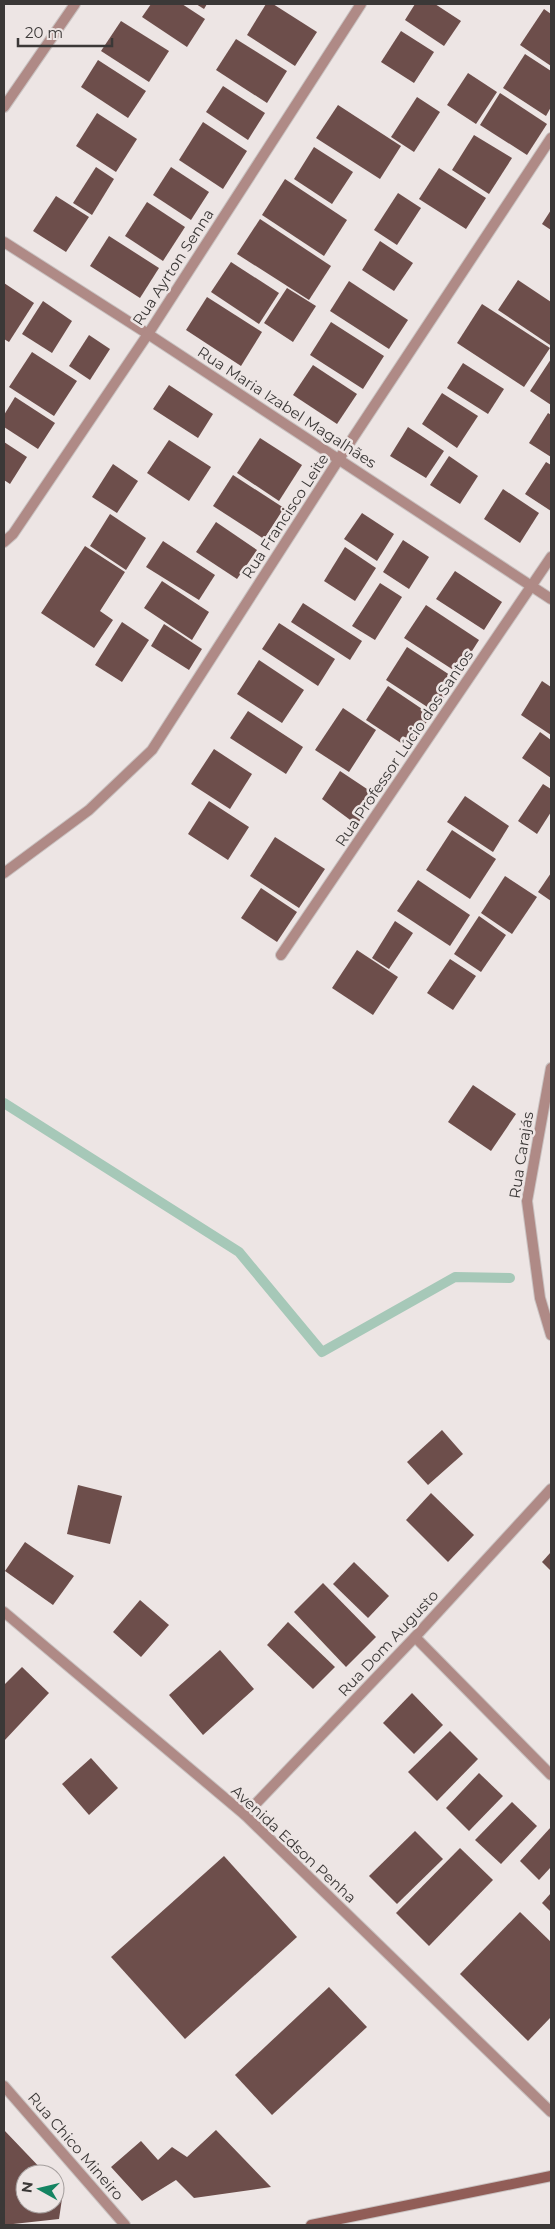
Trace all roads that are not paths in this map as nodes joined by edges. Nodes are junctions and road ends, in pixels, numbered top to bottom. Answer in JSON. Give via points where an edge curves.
{"nodes":[{"id":1,"x":75,"y":4,"type":"edge"},
{"id":2,"x":360,"y":4,"type":"edge"},
{"id":3,"x":4,"y":107,"type":"edge"},
{"id":4,"x":551,"y":138,"type":"edge"},
{"id":5,"x":4,"y":242,"type":"edge"},
{"id":6,"x":148,"y":334,"type":"junction"},
{"id":7,"x":339,"y":459,"type":"junction"},
{"id":8,"x":4,"y":542,"type":"edge"},
{"id":9,"x":551,"y":557,"type":"edge"},
{"id":10,"x":532,"y":586,"type":"junction"},
{"id":11,"x":551,"y":599,"type":"edge"},
{"id":12,"x":4,"y":872,"type":"edge"},
{"id":13,"x":281,"y":955,"type":"dead end"},
{"id":14,"x":551,"y":1068,"type":"edge"},
{"id":15,"x":551,"y":1335,"type":"edge"},
{"id":16,"x":551,"y":1489,"type":"edge"},
{"id":17,"x":4,"y":1612,"type":"edge"},
{"id":18,"x":415,"y":1637,"type":"junction"},
{"id":19,"x":551,"y":1775,"type":"edge"},
{"id":20,"x":244,"y":1815,"type":"junction"},
{"id":21,"x":4,"y":2086,"type":"edge"},
{"id":22,"x":551,"y":2112,"type":"edge"},
{"id":23,"x":551,"y":2176,"type":"edge"},
{"id":24,"x":125,"y":2225,"type":"edge"},
{"id":25,"x":311,"y":2225,"type":"edge"}],
"edges":[{"from":1,"to":3,"type":"street"},
{"from":2,"to":6,"type":"street","name":"Rua Ayrton Senna"},
{"from":4,"to":7,"type":"street","name":"Rua Francisco Leite"},
{"from":5,"to":6,"type":"street","name":"Rua Maria Izabel Magalhães"},
{"from":6,"to":7,"type":"street","name":"Rua Maria Izabel Magalhães"},
{"from":6,"to":8,"type":"street","name":"Rua Ayrton Senna","via":[[13,534]]},
{"from":7,"to":10,"type":"street","name":"Rua Maria Izabel Magalhães"},
{"from":7,"to":12,"type":"street","name":"Rua Francisco Leite","via":[[152,750],[89,810]]},
{"from":9,"to":10,"type":"street","name":"Rua Professor Lúcio dos Santos"},
{"from":10,"to":11,"type":"street","name":"Rua Maria Izabel Magalhães"},
{"from":10,"to":13,"type":"street","name":"Rua Professor Lúcio dos Santos"},
{"from":14,"to":15,"type":"street","name":"Rua Carajás","via":[[527,1201],[540,1298]]},
{"from":16,"to":18,"type":"street","name":"Rua Dom Augusto"},
{"from":17,"to":20,"type":"street","name":"Avenida Edson Penha"},
{"from":18,"to":19,"type":"street"},
{"from":18,"to":20,"type":"street","name":"Rua Dom Augusto"},
{"from":20,"to":22,"type":"street","name":"Avenida Edson Penha"},
{"from":21,"to":24,"type":"street","name":"Rua Chico Mineiro"},
{"from":23,"to":25,"type":"street"}]}
